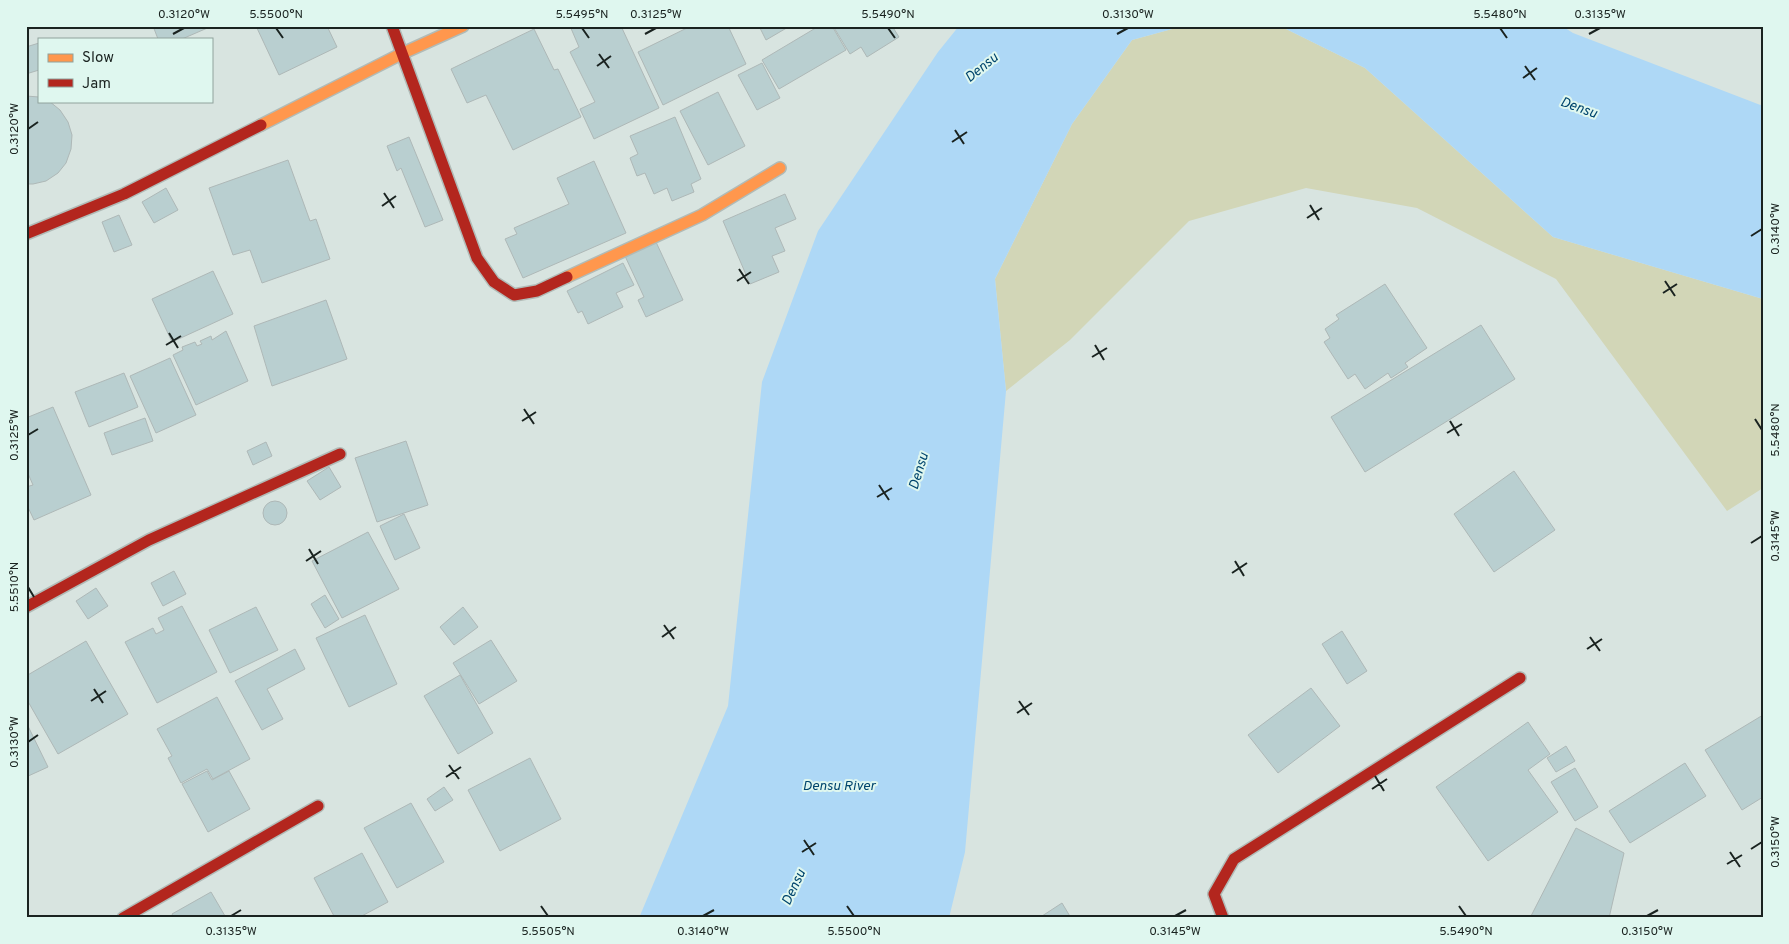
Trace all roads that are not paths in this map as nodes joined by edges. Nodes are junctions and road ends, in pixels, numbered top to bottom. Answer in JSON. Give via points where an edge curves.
{"nodes":[{"id":1,"x":392,"y":26,"type":"edge"},
{"id":2,"x":462,"y":26,"type":"edge"},
{"id":3,"x":401,"y":54,"type":"junction"},
{"id":4,"x":780,"y":168,"type":"dead end"},
{"id":5,"x":26,"y":234,"type":"edge"},
{"id":6,"x":340,"y":454,"type":"dead end"},
{"id":7,"x":26,"y":607,"type":"edge"},
{"id":8,"x":1520,"y":678,"type":"dead end"},
{"id":9,"x":318,"y":806,"type":"dead end"},
{"id":10,"x":123,"y":918,"type":"edge"},
{"id":11,"x":1223,"y":918,"type":"edge"}],
"edges":[{"from":1,"to":3,"type":"street"},
{"from":2,"to":3,"type":"street"},
{"from":3,"to":4,"type":"street","via":[[477,258],[494,282],[514,296],[537,291],[702,215]]},
{"from":3,"to":5,"type":"street","via":[[124,194]]},
{"from":6,"to":7,"type":"street","via":[[149,540]]},
{"from":8,"to":11,"type":"street","via":[[1234,859],[1214,894]]},
{"from":9,"to":10,"type":"street"}]}
